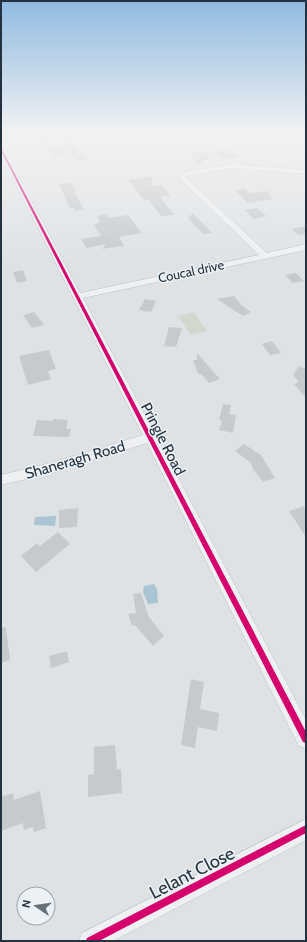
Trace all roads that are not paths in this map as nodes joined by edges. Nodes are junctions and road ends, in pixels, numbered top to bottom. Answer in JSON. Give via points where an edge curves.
{"nodes":[{"id":1,"x":15,"y":176,"type":"edge"},
{"id":2,"x":183,"y":176,"type":"edge"},
{"id":3,"x":306,"y":247,"type":"edge"},
{"id":4,"x":264,"y":255,"type":"junction"},
{"id":5,"x":77,"y":296,"type":"junction"},
{"id":6,"x":149,"y":438,"type":"junction"},
{"id":7,"x":1,"y":480,"type":"edge"},
{"id":8,"x":306,"y":740,"type":"edge"},
{"id":9,"x":306,"y":829,"type":"edge"},
{"id":10,"x":90,"y":941,"type":"edge"}],
"edges":[{"from":1,"to":5,"type":"street","name":"Pringle Road"},
{"from":2,"to":4,"type":"street"},
{"from":3,"to":4,"type":"street","name":"Coucal drive"},
{"from":4,"to":5,"type":"street","name":"Coucal drive"},
{"from":5,"to":6,"type":"street","name":"Pringle Road"},
{"from":6,"to":7,"type":"street","name":"Shaneragh Road","via":[[51,468]]},
{"from":6,"to":8,"type":"street","name":"Pringle Road"},
{"from":9,"to":10,"type":"street","name":"Lelant Close"}]}
